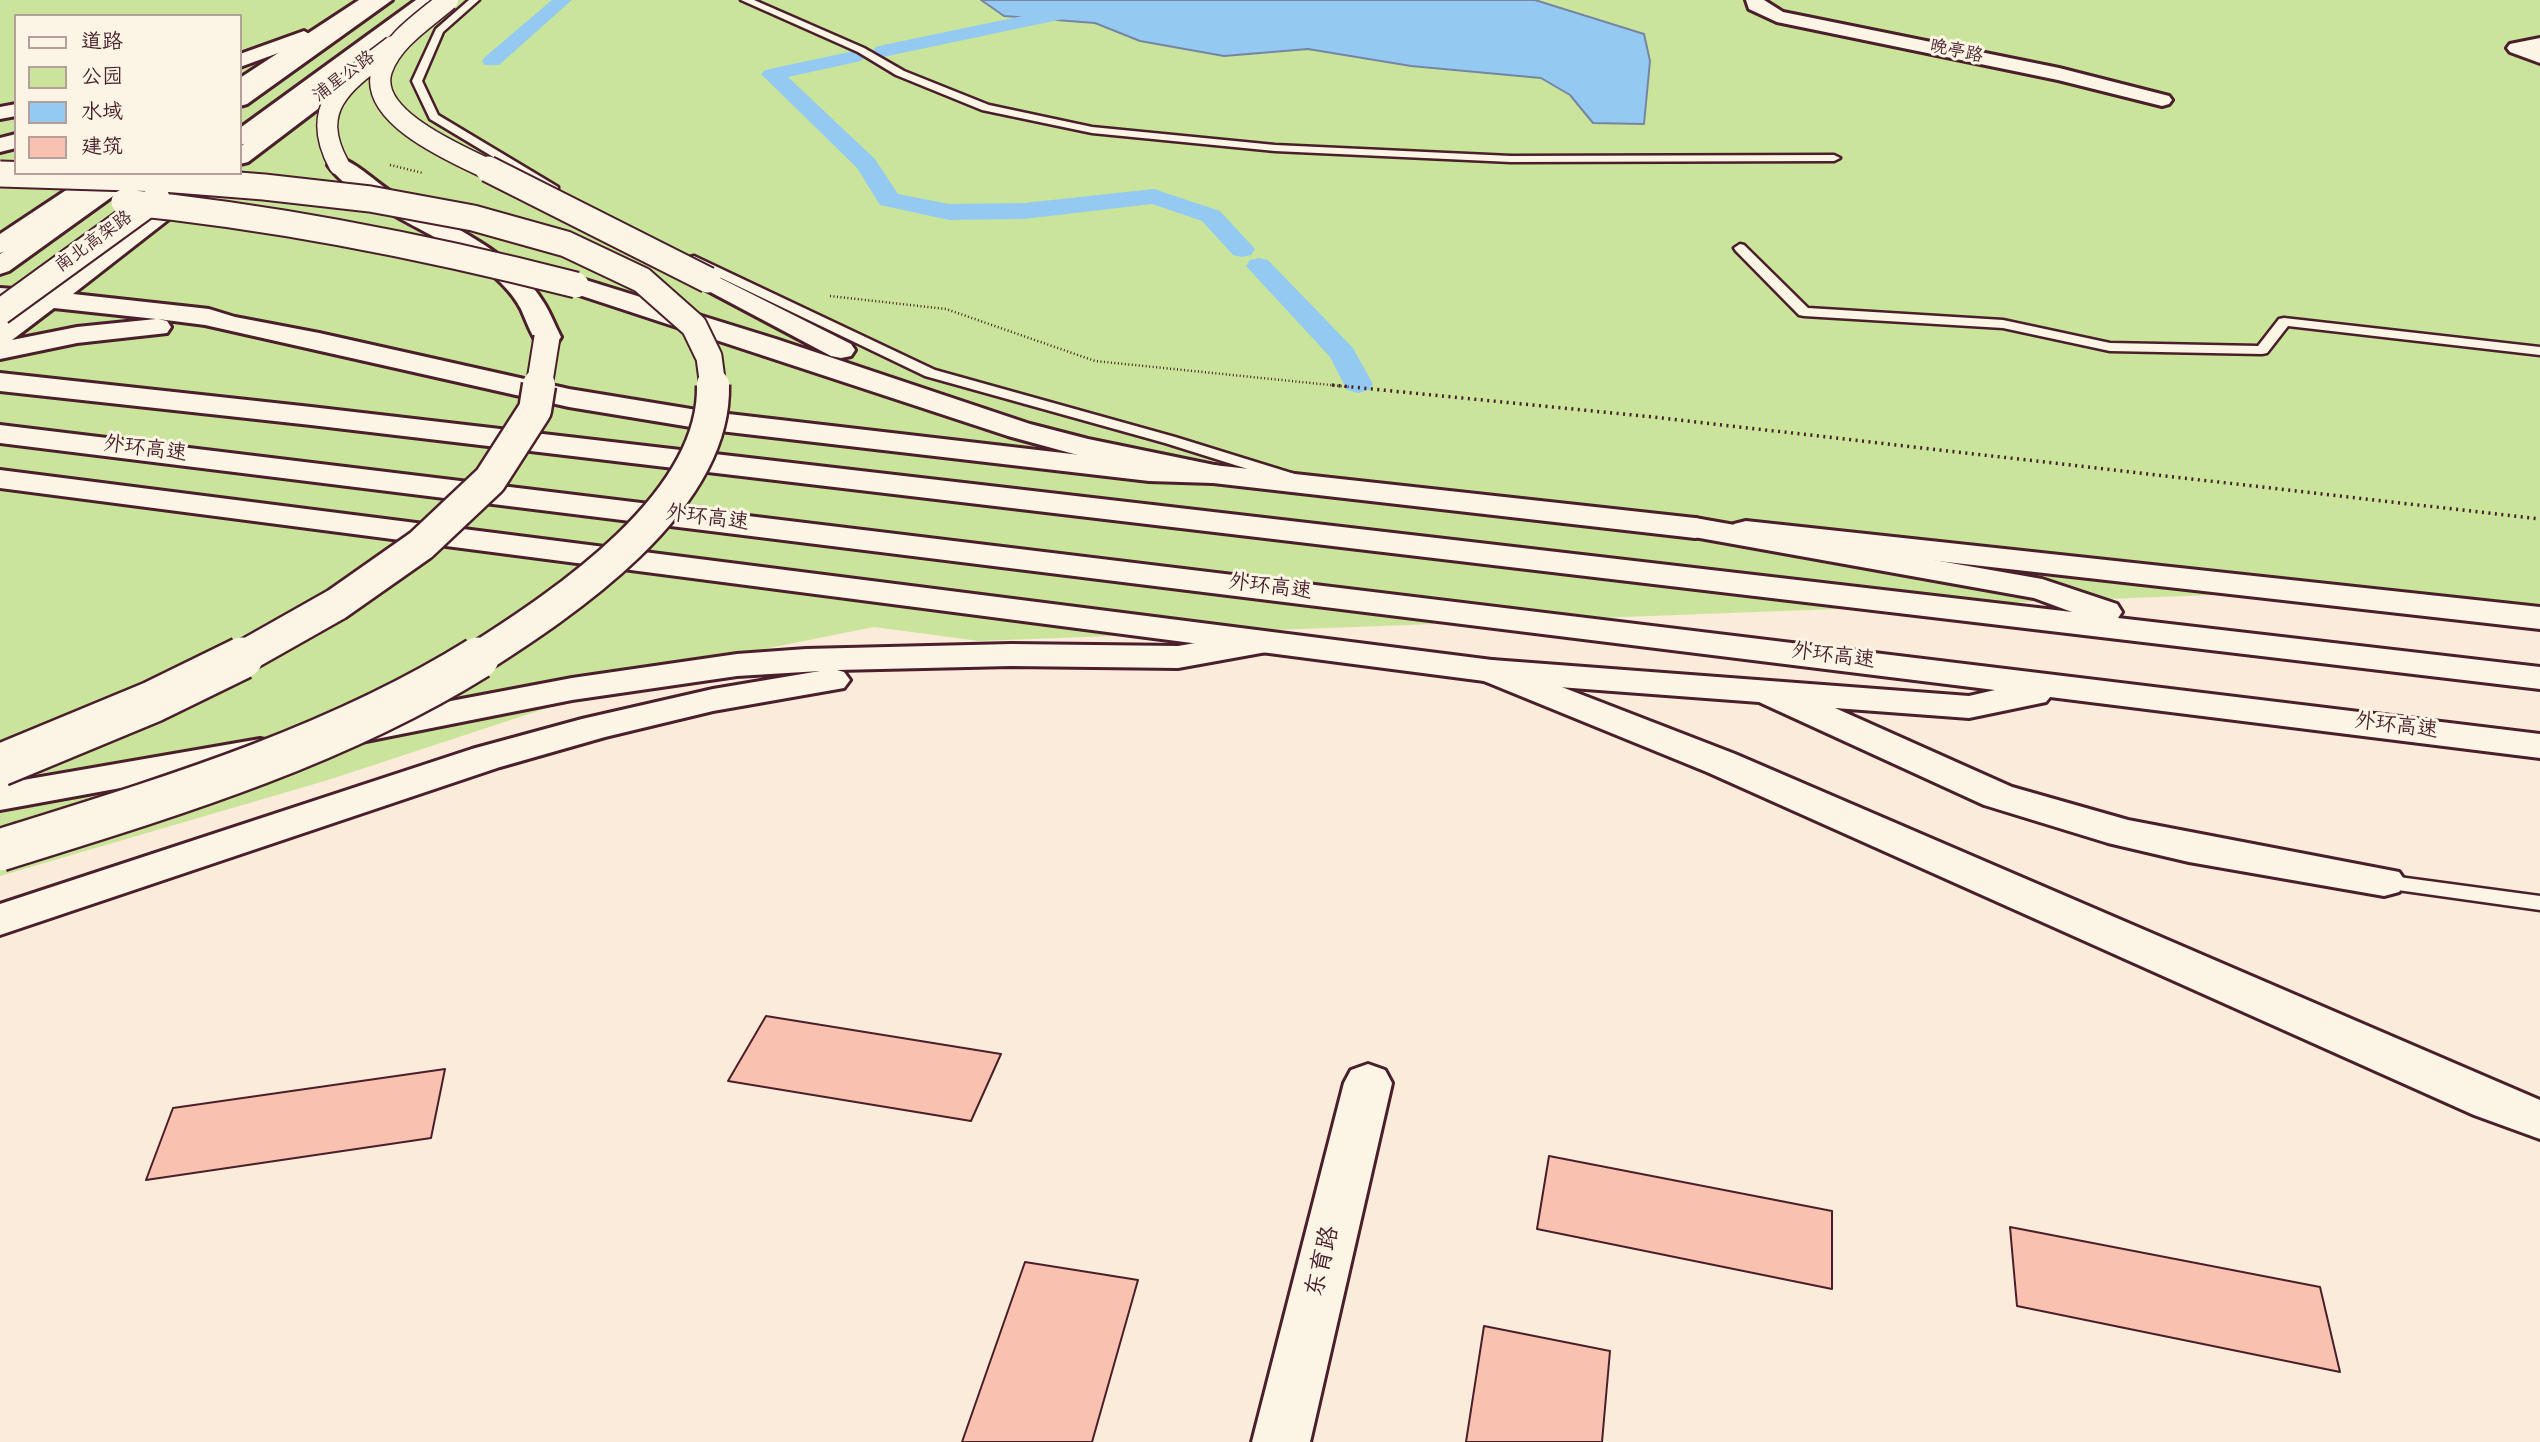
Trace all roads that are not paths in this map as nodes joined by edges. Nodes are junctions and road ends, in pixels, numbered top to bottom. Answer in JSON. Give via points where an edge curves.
{"nodes":[{"id":1,"x":361,"y":0,"type":"edge"},
{"id":2,"x":371,"y":0,"type":"edge"},
{"id":3,"x":383,"y":0,"type":"edge"},
{"id":4,"x":428,"y":0,"type":"edge"},
{"id":5,"x":449,"y":0,"type":"edge"},
{"id":6,"x":474,"y":0,"type":"edge"},
{"id":7,"x":746,"y":0,"type":"edge"},
{"id":8,"x":1755,"y":0,"type":"edge"},
{"id":9,"x":304,"y":37,"type":"junction"},
{"id":10,"x":405,"y":37,"type":"junction"},
{"id":11,"x":2540,"y":44,"type":"edge"},
{"id":12,"x":2540,"y":57,"type":"edge"},
{"id":13,"x":242,"y":60,"type":"edge"},
{"id":14,"x":242,"y":68,"type":"edge"},
{"id":15,"x":242,"y":86,"type":"edge"},
{"id":16,"x":242,"y":99,"type":"edge"},
{"id":17,"x":2162,"y":100,"type":"dead end"},
{"id":18,"x":242,"y":137,"type":"edge"},
{"id":19,"x":242,"y":155,"type":"edge"},
{"id":20,"x":1834,"y":158,"type":"dead end"},
{"id":21,"x":31,"y":175,"type":"edge"},
{"id":22,"x":105,"y":175,"type":"edge"},
{"id":23,"x":131,"y":175,"type":"edge"},
{"id":24,"x":188,"y":175,"type":"edge"},
{"id":25,"x":214,"y":175,"type":"edge"},
{"id":26,"x":0,"y":195,"type":"edge"},
{"id":27,"x":0,"y":245,"type":"edge"},
{"id":28,"x":1740,"y":248,"type":"dead end"},
{"id":29,"x":0,"y":266,"type":"edge"},
{"id":30,"x":0,"y":296,"type":"edge"},
{"id":31,"x":49,"y":299,"type":"junction"},
{"id":32,"x":0,"y":312,"type":"edge"},
{"id":33,"x":229,"y":324,"type":"junction"},
{"id":34,"x":0,"y":336,"type":"edge"},
{"id":35,"x":0,"y":351,"type":"edge"},
{"id":36,"x":2540,"y":351,"type":"edge"},
{"id":37,"x":0,"y":382,"type":"edge"},
{"id":38,"x":906,"y":393,"type":"junction"},
{"id":39,"x":0,"y":434,"type":"edge"},
{"id":40,"x":1213,"y":474,"type":"junction"},
{"id":41,"x":0,"y":478,"type":"edge"},
{"id":42,"x":1314,"y":485,"type":"junction"},
{"id":43,"x":1695,"y":528,"type":"junction"},
{"id":44,"x":2540,"y":618,"type":"edge"},
{"id":45,"x":2158,"y":633,"type":"junction"},
{"id":46,"x":1259,"y":643,"type":"junction"},
{"id":47,"x":1011,"y":655,"type":"junction"},
{"id":48,"x":1492,"y":671,"type":"junction"},
{"id":49,"x":2540,"y":677,"type":"edge"},
{"id":50,"x":2066,"y":687,"type":"junction"},
{"id":51,"x":1771,"y":694,"type":"junction"},
{"id":52,"x":2540,"y":746,"type":"edge"},
{"id":53,"x":0,"y":765,"type":"edge"},
{"id":54,"x":0,"y":797,"type":"edge"},
{"id":55,"x":0,"y":850,"type":"edge"},
{"id":56,"x":2384,"y":882,"type":"joint"},
{"id":57,"x":2540,"y":903,"type":"edge"},
{"id":58,"x":0,"y":920,"type":"edge"},
{"id":59,"x":1368,"y":1083,"type":"dead end"},
{"id":60,"x":2540,"y":1121,"type":"edge"},
{"id":61,"x":1280,"y":1442,"type":"edge"}],
"edges":[{"from":1,"to":9,"type":"main road"},
{"from":2,"to":15,"type":"main road"},
{"from":3,"to":16,"type":"main road"},
{"from":4,"to":18,"type":"main road"},
{"from":5,"to":10,"type":"main road","bridge":true},
{"from":5,"to":19,"type":"main road","name":"浦星公路"},
{"from":6,"to":42,"type":"lane","via":[[439,31],[416,81],[434,117],[545,184],[930,373]]},
{"from":7,"to":20,"type":"lane","via":[[986,108],[1092,130],[1275,148],[1510,159]]},
{"from":8,"to":17,"type":"main road","name":"晚亭路","via":[[1755,5],[1777,16]]},
{"from":9,"to":13,"type":"main road"},
{"from":9,"to":14,"type":"main road"},
{"from":10,"to":38,"type":"main road","bridge":true,"via":[[386,60],[379,81],[383,97],[404,120],[440,145],[890,376]]},
{"from":10,"to":53,"type":"main road","bridge":true,"via":[[340,92],[326,116],[325,141],[351,177],[491,260],[530,299],[541,318],[549,359],[546,381],[526,431],[484,486],[454,516],[336,604],[208,676]]},
{"from":11,"to":12,"type":"main road","via":[[2517,48]]},
{"from":21,"to":55,"type":"main road","bridge":true,"via":[[298,190],[419,207],[519,230],[607,261],[664,296],[701,338],[714,390],[711,414],[693,461],[659,512],[574,592],[498,646],[347,726],[253,766]]},
{"from":22,"to":27,"type":"main road"},
{"from":23,"to":29,"type":"main road","name":"南北高架路"},
{"from":24,"to":32,"type":"main road","name":"南北高架路","bridge":true},
{"from":25,"to":31,"type":"main road"},
{"from":26,"to":38,"type":"main road","bridge":true,"via":[[165,206],[282,220],[434,249],[576,285]]},
{"from":28,"to":36,"type":"lane","via":[[1804,312],[2004,324],[2109,347],[2262,350],[2284,322]]},
{"from":30,"to":31,"type":"main road"},
{"from":31,"to":33,"type":"main road","via":[[209,317]]},
{"from":31,"to":34,"type":"main road"},
{"from":33,"to":35,"type":"main road","via":[[120,329]]},
{"from":33,"to":40,"type":"main road","via":[[569,398],[703,420],[1149,472]]},
{"from":37,"to":45,"type":"main road","bridge":true},
{"from":38,"to":40,"type":"main road","via":[[1085,448]]},
{"from":39,"to":50,"type":"main road","name":"外环高速","bridge":true},
{"from":40,"to":42,"type":"main road"},
{"from":41,"to":46,"type":"main road"},
{"from":42,"to":43,"type":"main road"},
{"from":43,"to":44,"type":"main road"},
{"from":43,"to":45,"type":"main road","via":[[2042,589]]},
{"from":45,"to":49,"type":"main road"},
{"from":46,"to":47,"type":"main road","via":[[1178,657]]},
{"from":46,"to":48,"type":"main road"},
{"from":47,"to":54,"type":"main road","via":[[806,660],[698,670],[509,700]]},
{"from":47,"to":58,"type":"main road","via":[[713,700],[609,724],[486,758]]},
{"from":48,"to":51,"type":"main road"},
{"from":48,"to":60,"type":"main road","via":[[1721,763]]},
{"from":50,"to":51,"type":"main road","via":[[1969,707]]},
{"from":50,"to":52,"type":"main road","name":"外环高速"},
{"from":51,"to":56,"type":"main road","via":[[1998,796],[2189,848]]},
{"from":56,"to":57,"type":"lane"},
{"from":59,"to":61,"type":"main road","name":"东育路"}]}
